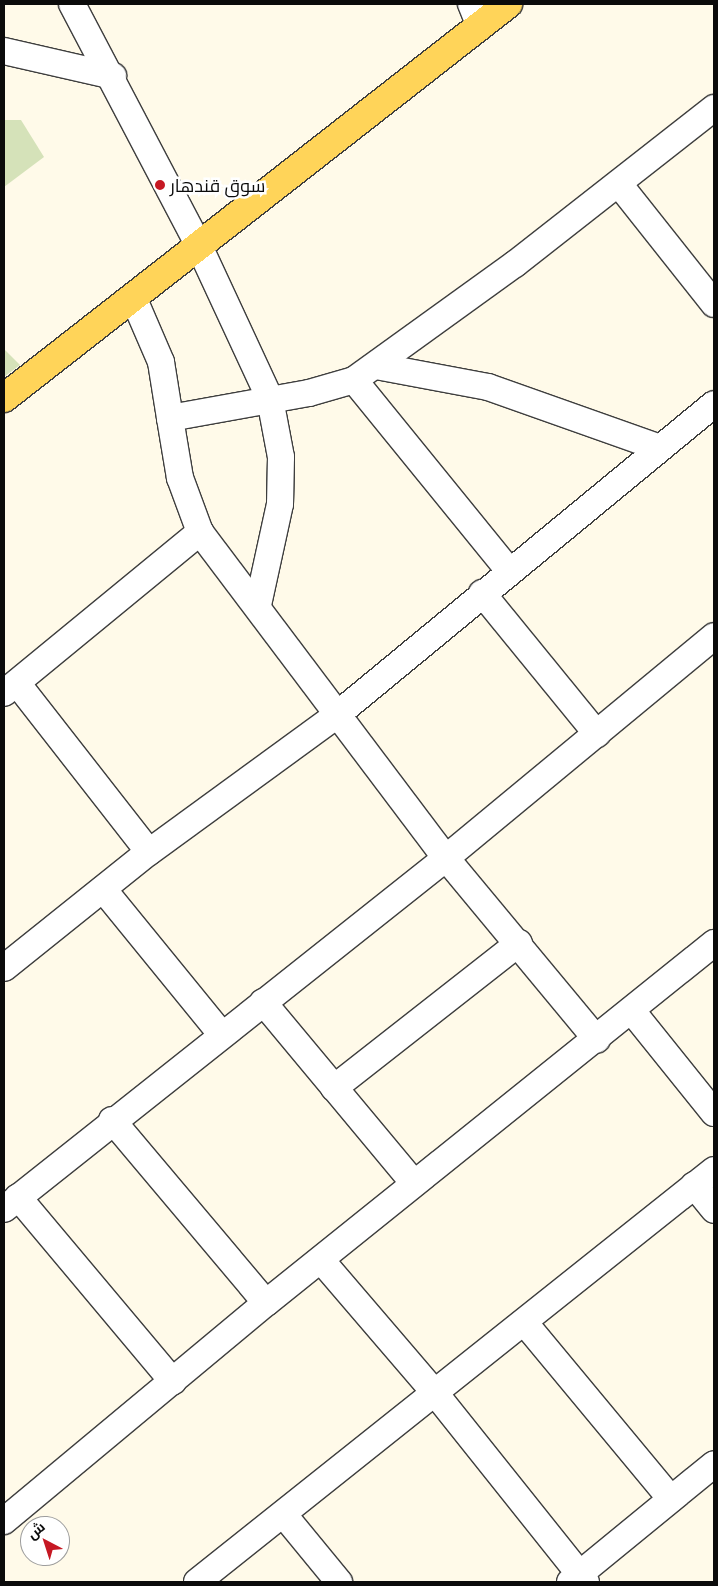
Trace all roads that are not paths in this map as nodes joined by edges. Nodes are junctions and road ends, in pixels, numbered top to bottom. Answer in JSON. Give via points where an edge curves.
{"nodes":[{"id":1,"x":72,"y":4,"type":"edge"},
{"id":2,"x":508,"y":4,"type":"edge"},
{"id":3,"x":475,"y":15,"type":"edge"},
{"id":4,"x":4,"y":51,"type":"edge"},
{"id":5,"x":113,"y":76,"type":"junction"},
{"id":6,"x":714,"y":108,"type":"edge"},
{"id":7,"x":619,"y":184,"type":"junction"},
{"id":8,"x":198,"y":246,"type":"junction"},
{"id":9,"x":133,"y":297,"type":"junction"},
{"id":10,"x":714,"y":304,"type":"edge"},
{"id":11,"x":376,"y":366,"type":"junction"},
{"id":12,"x":354,"y":380,"type":"junction"},
{"id":13,"x":4,"y":398,"type":"edge"},
{"id":14,"x":270,"y":399,"type":"junction"},
{"id":15,"x":714,"y":404,"type":"edge"},
{"id":16,"x":170,"y":418,"type":"junction"},
{"id":17,"x":660,"y":448,"type":"junction"},
{"id":18,"x":200,"y":532,"type":"junction"},
{"id":19,"x":508,"y":571,"type":"junction"},
{"id":20,"x":482,"y":593,"type":"junction"},
{"id":21,"x":258,"y":606,"type":"junction"},
{"id":22,"x":714,"y":636,"type":"edge"},
{"id":23,"x":10,"y":688,"type":"edge"},
{"id":24,"x":338,"y":714,"type":"junction"},
{"id":25,"x":596,"y":734,"type":"junction"},
{"id":26,"x":149,"y":852,"type":"junction"},
{"id":27,"x":446,"y":858,"type":"junction"},
{"id":28,"x":103,"y":889,"type":"junction"},
{"id":29,"x":519,"y":943,"type":"junction"},
{"id":30,"x":714,"y":943,"type":"edge"},
{"id":31,"x":4,"y":968,"type":"edge"},
{"id":32,"x":263,"y":1002,"type":"junction"},
{"id":33,"x":632,"y":1011,"type":"junction"},
{"id":34,"x":222,"y":1035,"type":"junction"},
{"id":35,"x":597,"y":1040,"type":"junction"},
{"id":36,"x":334,"y":1088,"type":"junction"},
{"id":37,"x":714,"y":1113,"type":"edge"},
{"id":38,"x":112,"y":1120,"type":"junction"},
{"id":39,"x":704,"y":1178,"type":"edge"},
{"id":40,"x":414,"y":1183,"type":"junction"},
{"id":41,"x":11,"y":1203,"type":"edge"},
{"id":42,"x":714,"y":1210,"type":"edge"},
{"id":43,"x":321,"y":1260,"type":"junction"},
{"id":44,"x":266,"y":1303,"type":"junction"},
{"id":45,"x":524,"y":1322,"type":"junction"},
{"id":46,"x":172,"y":1382,"type":"junction"},
{"id":47,"x":435,"y":1393,"type":"junction"},
{"id":48,"x":714,"y":1464,"type":"edge"},
{"id":49,"x":671,"y":1499,"type":"junction"},
{"id":50,"x":284,"y":1515,"type":"junction"},
{"id":51,"x":4,"y":1521,"type":"edge"},
{"id":52,"x":578,"y":1580,"type":"edge"},
{"id":53,"x":197,"y":1582,"type":"edge"},
{"id":54,"x":340,"y":1582,"type":"edge"}],
"edges":[{"from":1,"to":5,"type":"street"},
{"from":2,"to":3,"type":"main road"},
{"from":3,"to":8,"type":"main road"},
{"from":4,"to":5,"type":"street"},
{"from":5,"to":8,"type":"street"},
{"from":6,"to":7,"type":"street"},
{"from":7,"to":10,"type":"street"},
{"from":7,"to":11,"type":"street"},
{"from":8,"to":9,"type":"main road"},
{"from":8,"to":14,"type":"street"},
{"from":9,"to":13,"type":"main road"},
{"from":9,"to":16,"type":"street","via":[[161,362]]},
{"from":11,"to":12,"type":"street"},
{"from":11,"to":17,"type":"street","via":[[488,387]]},
{"from":12,"to":14,"type":"street"},
{"from":12,"to":19,"type":"street"},
{"from":14,"to":16,"type":"street"},
{"from":14,"to":21,"type":"street","via":[[280,457],[280,504]]},
{"from":15,"to":17,"type":"street"},
{"from":16,"to":18,"type":"street","via":[[180,478]]},
{"from":17,"to":19,"type":"street"},
{"from":18,"to":21,"type":"street"},
{"from":18,"to":23,"type":"street"},
{"from":19,"to":20,"type":"street"},
{"from":20,"to":24,"type":"street"},
{"from":20,"to":25,"type":"street"},
{"from":21,"to":24,"type":"street"},
{"from":22,"to":25,"type":"street"},
{"from":23,"to":26,"type":"street"},
{"from":24,"to":26,"type":"street"},
{"from":24,"to":27,"type":"street"},
{"from":25,"to":27,"type":"street"},
{"from":26,"to":28,"type":"street"},
{"from":27,"to":29,"type":"street"},
{"from":27,"to":32,"type":"street"},
{"from":28,"to":31,"type":"street"},
{"from":28,"to":34,"type":"street"},
{"from":29,"to":35,"type":"street"},
{"from":29,"to":36,"type":"street"},
{"from":30,"to":33,"type":"street"},
{"from":32,"to":34,"type":"street"},
{"from":32,"to":36,"type":"street"},
{"from":33,"to":35,"type":"street"},
{"from":33,"to":37,"type":"street"},
{"from":34,"to":38,"type":"street"},
{"from":35,"to":40,"type":"street"},
{"from":36,"to":40,"type":"street"},
{"from":38,"to":41,"type":"street"},
{"from":38,"to":44,"type":"street"},
{"from":39,"to":42,"type":"street"},
{"from":39,"to":45,"type":"street"},
{"from":40,"to":43,"type":"street"},
{"from":41,"to":46,"type":"street"},
{"from":43,"to":44,"type":"street"},
{"from":43,"to":47,"type":"street"},
{"from":44,"to":46,"type":"street"},
{"from":45,"to":47,"type":"street"},
{"from":45,"to":49,"type":"street"},
{"from":46,"to":51,"type":"street"},
{"from":47,"to":50,"type":"street"},
{"from":47,"to":52,"type":"street"},
{"from":48,"to":49,"type":"street"},
{"from":49,"to":52,"type":"street"},
{"from":50,"to":53,"type":"street"},
{"from":50,"to":54,"type":"street"}]}
